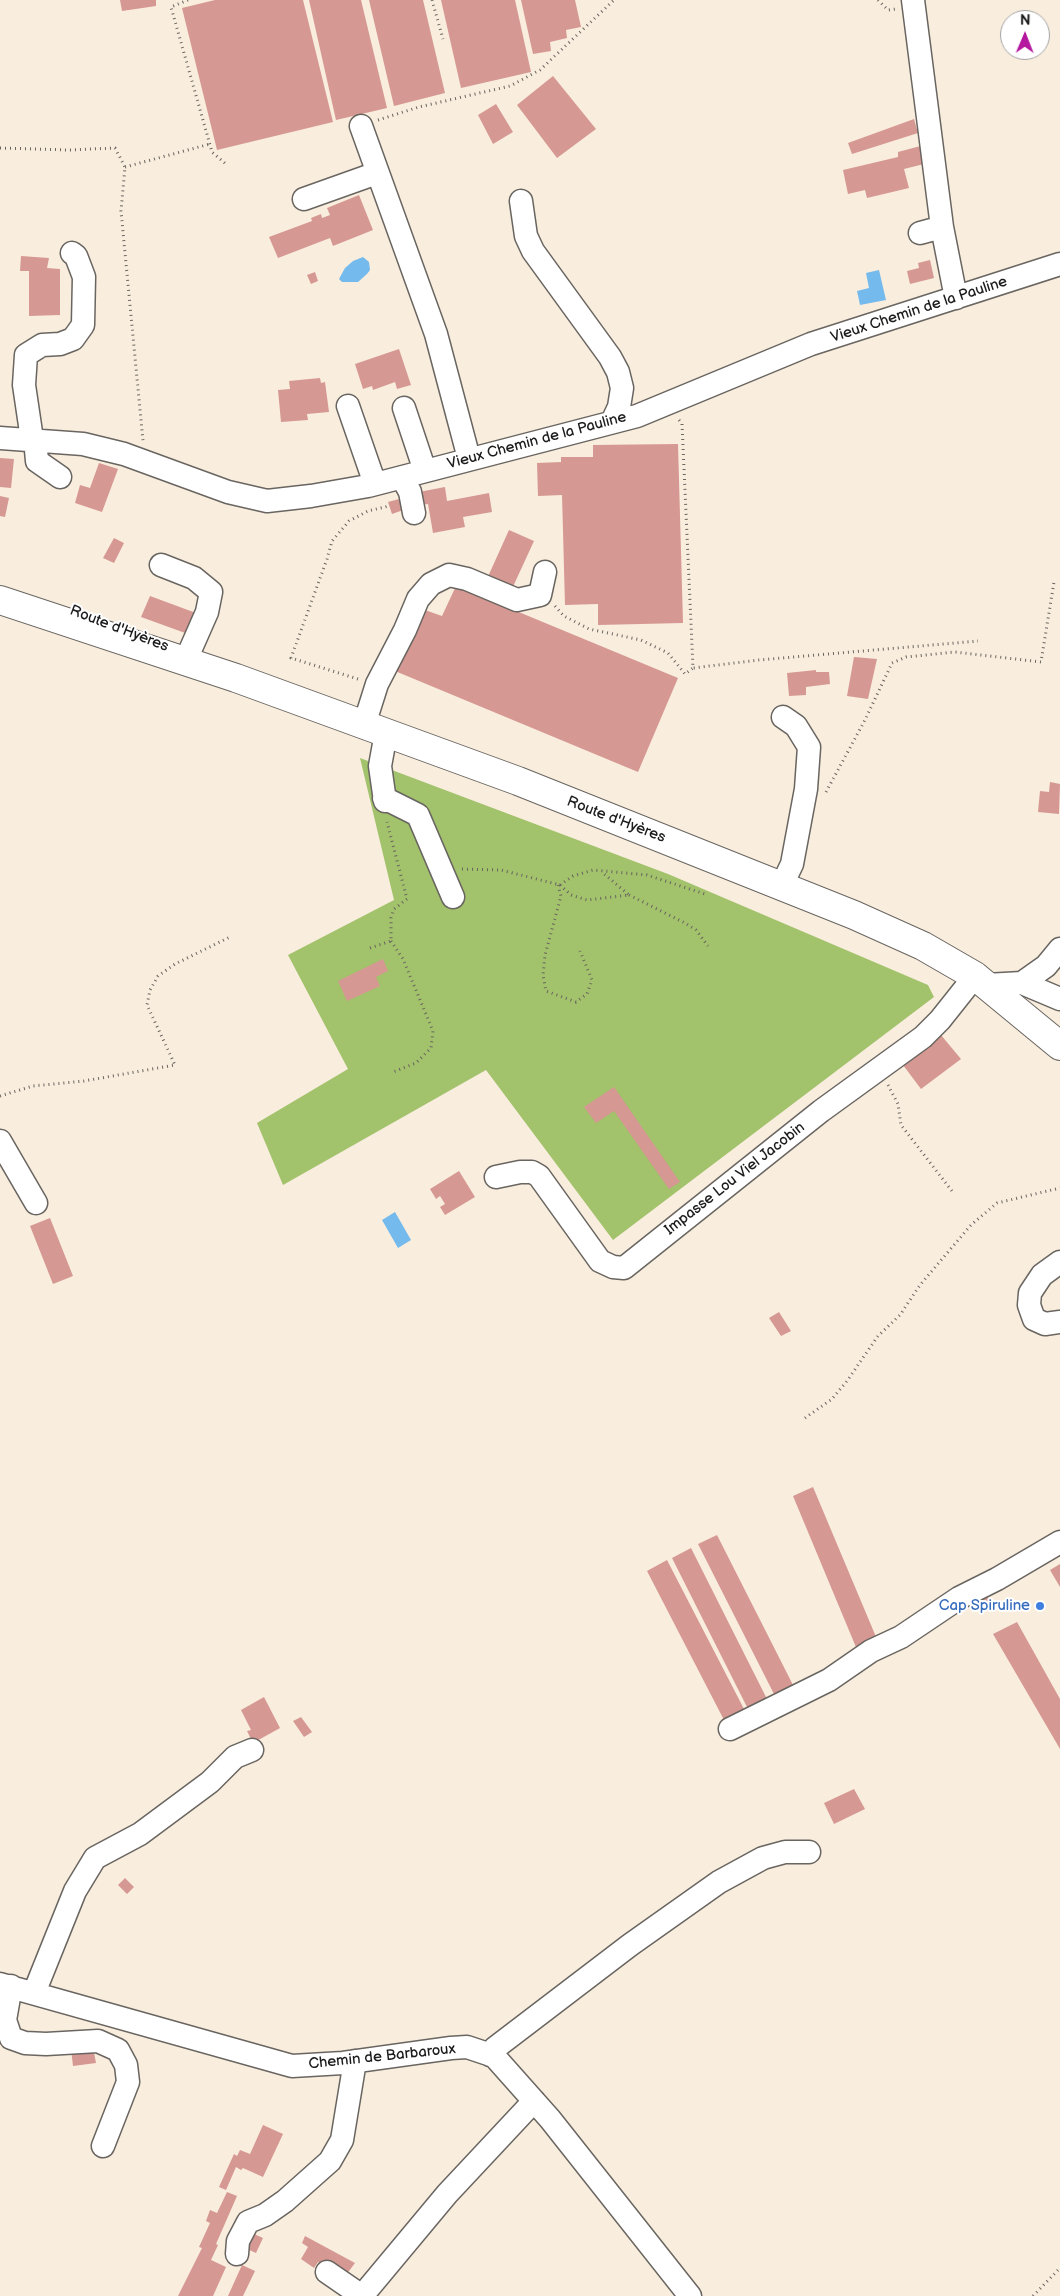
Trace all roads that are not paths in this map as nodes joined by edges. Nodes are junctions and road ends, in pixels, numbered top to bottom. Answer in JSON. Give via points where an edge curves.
{"nodes":[{"id":1,"x":912,"y":0,"type":"edge"},
{"id":2,"x":361,"y":126,"type":"road end"},
{"id":3,"x":377,"y":173,"type":"junction"},
{"id":4,"x":304,"y":199,"type":"dead end"},
{"id":5,"x":521,"y":201,"type":"dead end"},
{"id":6,"x":942,"y":227,"type":"junction"},
{"id":7,"x":920,"y":233,"type":"dead end"},
{"id":8,"x":72,"y":254,"type":"dead end"},
{"id":9,"x":1060,"y":264,"type":"edge"},
{"id":10,"x":956,"y":298,"type":"junction"},
{"id":11,"x":348,"y":406,"type":"dead end"},
{"id":12,"x":404,"y":408,"type":"dead end"},
{"id":13,"x":612,"y":422,"type":"junction"},
{"id":14,"x":0,"y":438,"type":"edge"},
{"id":15,"x":33,"y":439,"type":"junction"},
{"id":16,"x":467,"y":459,"type":"junction"},
{"id":17,"x":425,"y":471,"type":"junction"},
{"id":18,"x":60,"y":477,"type":"dead end"},
{"id":19,"x":402,"y":477,"type":"junction"},
{"id":20,"x":375,"y":484,"type":"junction"},
{"id":21,"x":414,"y":513,"type":"dead end"},
{"id":22,"x":161,"y":565,"type":"dead end"},
{"id":23,"x":545,"y":572,"type":"dead end"},
{"id":24,"x":0,"y":584,"type":"edge"},
{"id":25,"x":0,"y":600,"type":"edge"},
{"id":26,"x":187,"y":658,"type":"junction"},
{"id":27,"x":783,"y":717,"type":"dead end"},
{"id":28,"x":375,"y":729,"type":"junction"},
{"id":29,"x":782,"y":885,"type":"junction"},
{"id":30,"x":453,"y":897,"type":"dead end"},
{"id":31,"x":1060,"y":949,"type":"edge"},
{"id":32,"x":981,"y":981,"type":"junction"},
{"id":33,"x":1022,"y":982,"type":"junction"},
{"id":34,"x":1060,"y":999,"type":"edge"},
{"id":35,"x":1060,"y":1046,"type":"edge"},
{"id":36,"x":0,"y":1141,"type":"edge"},
{"id":37,"x":496,"y":1177,"type":"dead end"},
{"id":38,"x":36,"y":1203,"type":"dead end"},
{"id":39,"x":1060,"y":1262,"type":"edge"},
{"id":40,"x":1060,"y":1322,"type":"edge"},
{"id":41,"x":1060,"y":1542,"type":"edge"},
{"id":42,"x":730,"y":1729,"type":"dead end"},
{"id":43,"x":252,"y":1750,"type":"dead end"},
{"id":44,"x":809,"y":1852,"type":"dead end"},
{"id":45,"x":5,"y":1985,"type":"edge"},
{"id":46,"x":34,"y":1993,"type":"junction"},
{"id":47,"x":490,"y":2055,"type":"junction"},
{"id":48,"x":355,"y":2061,"type":"junction"},
{"id":49,"x":534,"y":2102,"type":"junction"},
{"id":50,"x":103,"y":2146,"type":"dead end"},
{"id":51,"x":237,"y":2254,"type":"dead end"},
{"id":52,"x":328,"y":2272,"type":"dead end"},
{"id":53,"x":362,"y":2296,"type":"edge"},
{"id":54,"x":690,"y":2296,"type":"edge"}],
"edges":[{"from":1,"to":6,"type":"street"},
{"from":2,"to":3,"type":"street"},
{"from":3,"to":4,"type":"street"},
{"from":3,"to":16,"type":"street","via":[[436,334]]},
{"from":5,"to":13,"type":"street","via":[[526,236],[533,251],[618,372],[622,388]]},
{"from":6,"to":7,"type":"street"},
{"from":6,"to":10,"type":"street"},
{"from":8,"to":15,"type":"street","via":[[76,256],[84,277],[83,325],[74,339],[42,345],[26,355],[24,385]]},
{"from":9,"to":10,"type":"street","name":"Vieux Chemin de la Pauline"},
{"from":10,"to":13,"type":"street","name":"Vieux Chemin de la Pauline","via":[[811,344],[661,406]]},
{"from":11,"to":20,"type":"street"},
{"from":12,"to":17,"type":"street"},
{"from":13,"to":16,"type":"street","name":"Vieux Chemin de la Pauline"},
{"from":14,"to":15,"type":"street","name":"Vieux Chemin de la Pauline"},
{"from":15,"to":18,"type":"street","via":[[36,461]]},
{"from":15,"to":20,"type":"street","name":"Vieux Chemin de la Pauline","via":[[83,444],[124,454],[228,492],[267,501]]},
{"from":16,"to":17,"type":"street","name":"Vieux Chemin de la Pauline"},
{"from":17,"to":19,"type":"street","name":"Vieux Chemin de la Pauline"},
{"from":19,"to":20,"type":"street","name":"Vieux Chemin de la Pauline"},
{"from":19,"to":21,"type":"street","via":[[410,492]]},
{"from":22,"to":26,"type":"street","via":[[194,578],[211,592],[207,612]]},
{"from":23,"to":28,"type":"street","via":[[540,595],[517,600],[449,575],[432,584],[418,599],[377,684]]},
{"from":24,"to":26,"type":"main road","name":"Route d'Hyères"},
{"from":25,"to":26,"type":"main road","name":"Route d'Hyères"},
{"from":26,"to":28,"type":"main road","name":"Route d'Hyères"},
{"from":27,"to":29,"type":"street","via":[[796,726],[809,747],[806,789],[792,864]]},
{"from":28,"to":29,"type":"main road","name":"Route d'Hyères","via":[[518,781]]},
{"from":28,"to":30,"type":"street","via":[[384,800],[418,815]]},
{"from":29,"to":32,"type":"main road","name":"Route d'Hyères","via":[[923,946]]},
{"from":31,"to":33,"type":"street","via":[[1046,966]]},
{"from":32,"to":33,"type":"street"},
{"from":32,"to":35,"type":"main road","name":"Route d'Hyères"},
{"from":32,"to":37,"type":"street","name":"Impasse Lou Viel Jacobin","via":[[923,1037],[822,1110],[624,1268],[600,1261],[539,1176],[520,1172]]},
{"from":33,"to":34,"type":"street"},
{"from":36,"to":38,"type":"street"},
{"from":39,"to":40,"type":"street","via":[[1042,1274],[1030,1293],[1029,1305],[1034,1319],[1046,1324]]},
{"from":41,"to":42,"type":"street","via":[[959,1598],[830,1680]]},
{"from":43,"to":46,"type":"street","via":[[235,1757],[210,1782],[140,1834],[95,1858],[75,1891]]},
{"from":44,"to":47,"type":"street","via":[[785,1852],[762,1858],[719,1882],[630,1945]]},
{"from":45,"to":46,"type":"street","name":"Chemin de Barbaroux"},
{"from":45,"to":50,"type":"street","via":[[5,2020],[10,2038],[46,2044],[98,2041],[118,2050],[126,2065],[128,2082]]},
{"from":46,"to":48,"type":"street","name":"Chemin de Barbaroux","via":[[292,2066]]},
{"from":47,"to":48,"type":"street","name":"Chemin de Barbaroux","via":[[467,2047]]},
{"from":47,"to":49,"type":"street","name":"Chemin de Barbaroux"},
{"from":48,"to":51,"type":"street","via":[[342,2140],[330,2161],[285,2201],[248,2222],[238,2241]]},
{"from":49,"to":53,"type":"street","via":[[447,2194]]},
{"from":49,"to":54,"type":"street","name":"Chemin de Barbaroux"},
{"from":52,"to":53,"type":"street"}]}
